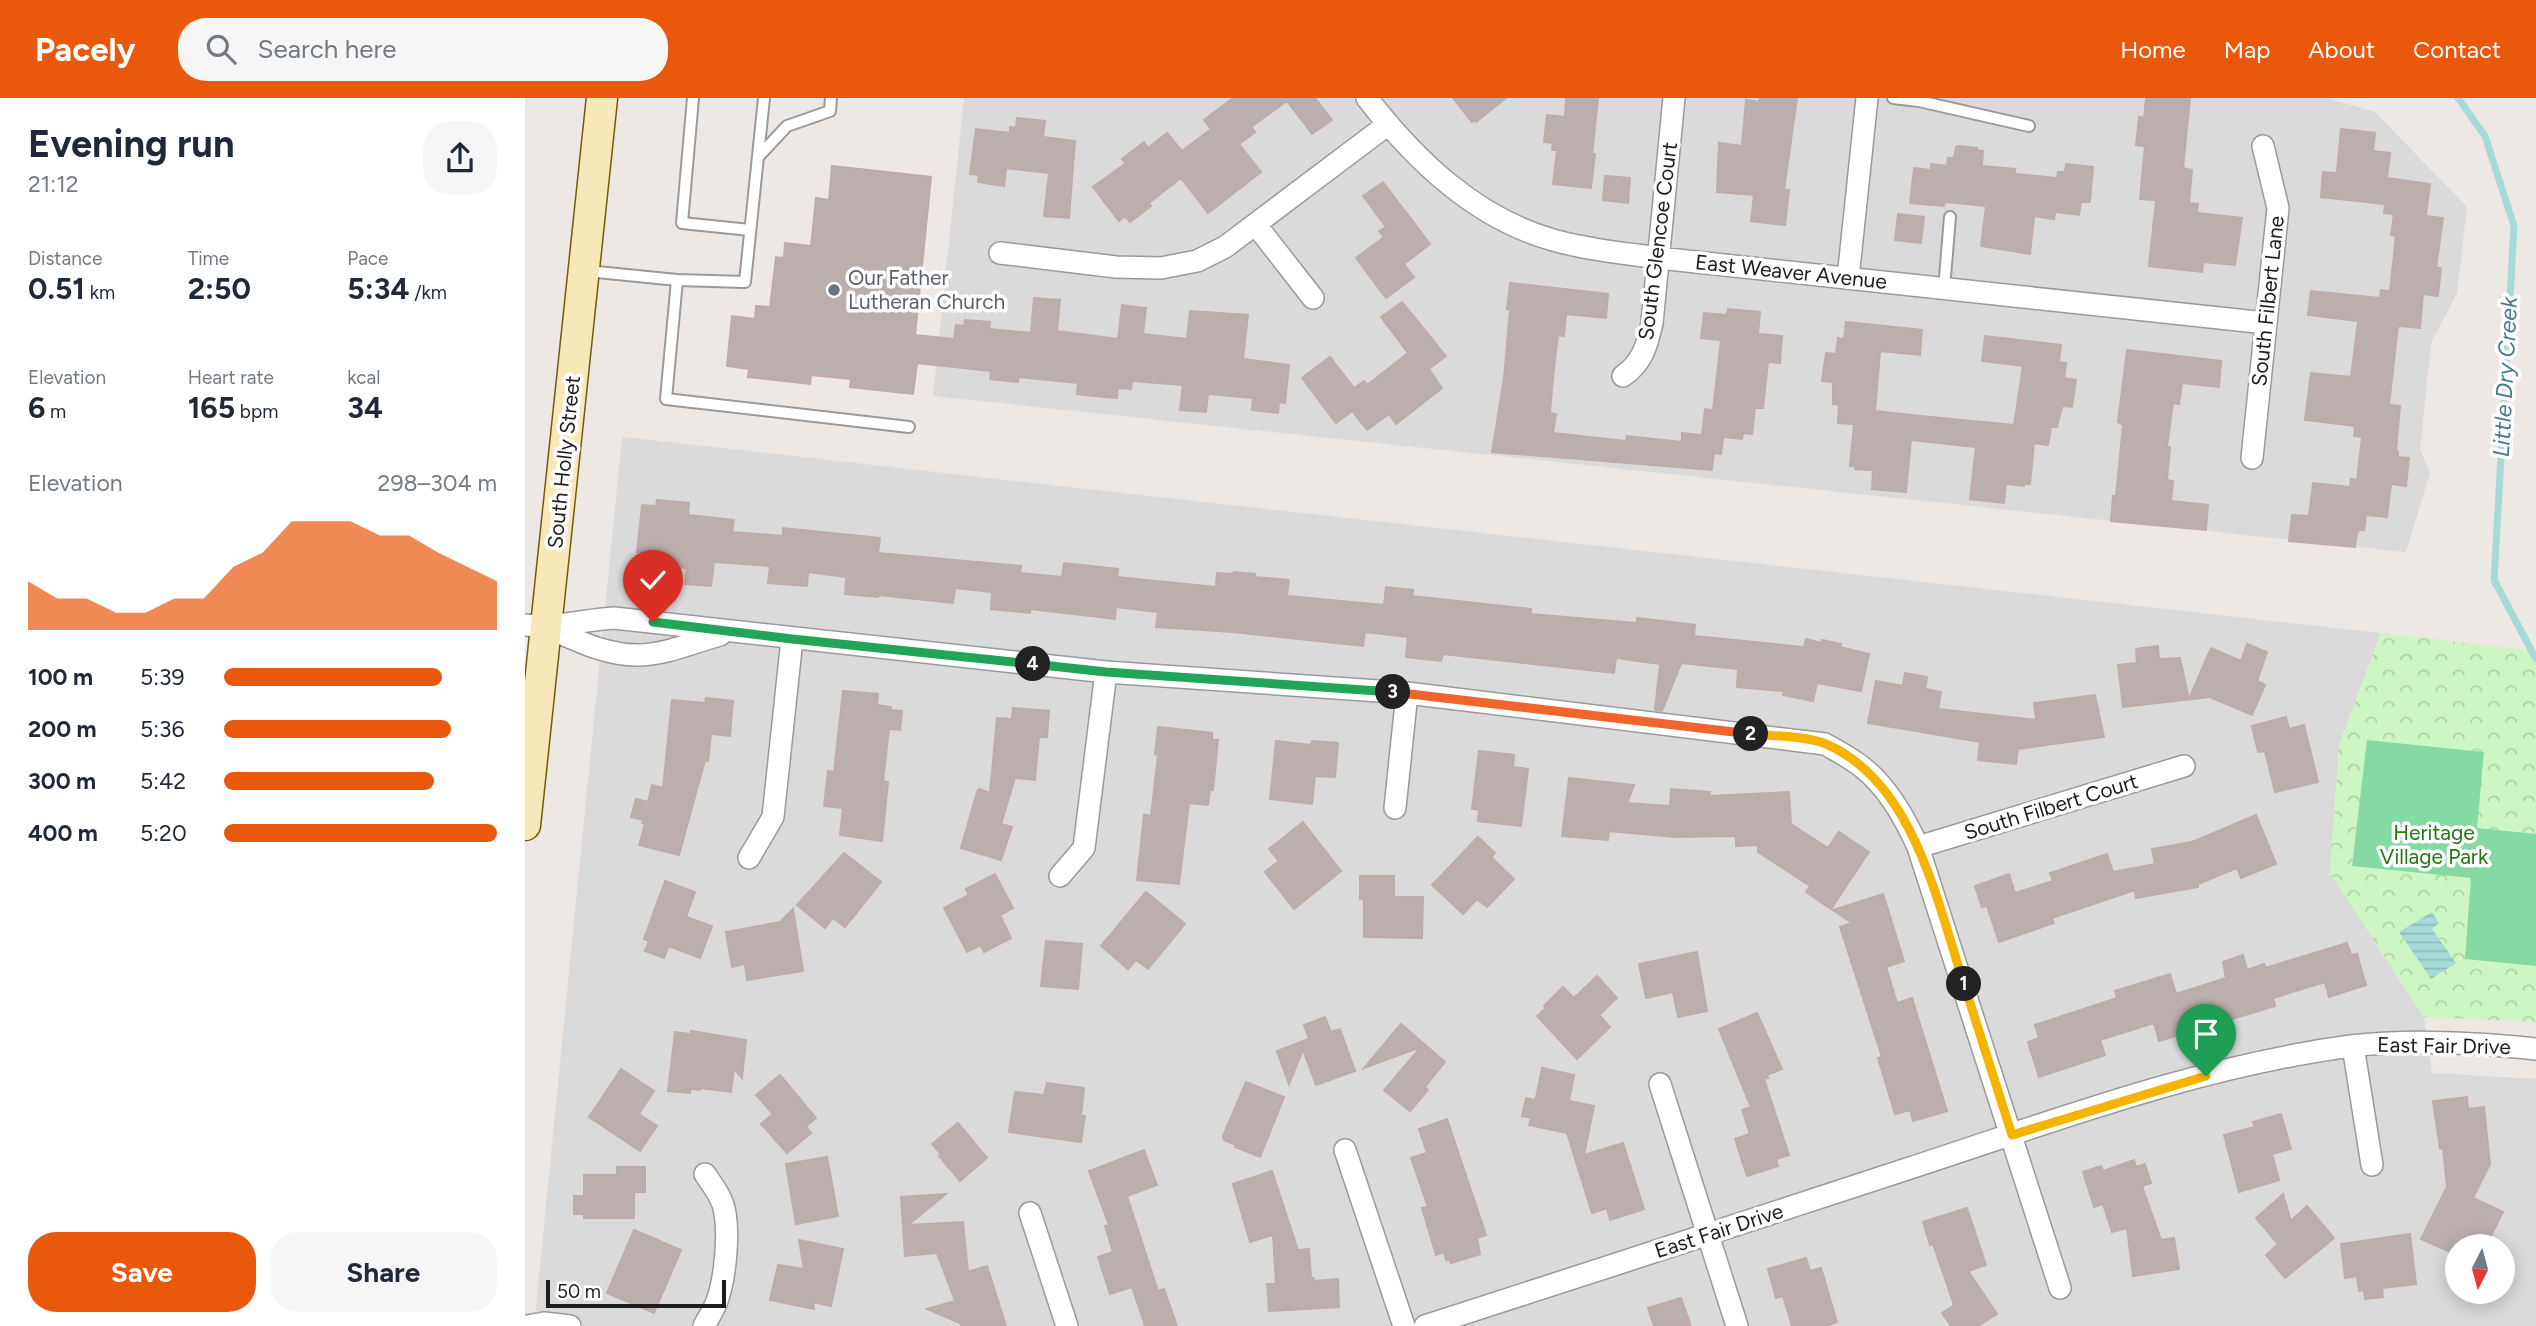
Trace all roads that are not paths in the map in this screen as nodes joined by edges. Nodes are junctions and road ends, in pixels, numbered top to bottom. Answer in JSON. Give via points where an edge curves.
{"nodes":[{"id":1,"x":603,"y":98,"type":"edge"},
{"id":2,"x":693,"y":98,"type":"edge"},
{"id":3,"x":764,"y":98,"type":"edge"},
{"id":4,"x":831,"y":98,"type":"edge"},
{"id":5,"x":1367,"y":98,"type":"edge"},
{"id":6,"x":1674,"y":98,"type":"edge"},
{"id":7,"x":1867,"y":98,"type":"edge"},
{"id":8,"x":1893,"y":98,"type":"edge"},
{"id":9,"x":1388,"y":125,"type":"junction"},
{"id":10,"x":2029,"y":126,"type":"dead end"},
{"id":11,"x":2263,"y":146,"type":"dead end"},
{"id":12,"x":758,"y":157,"type":"junction"},
{"id":13,"x":1950,"y":217,"type":"dead end"},
{"id":14,"x":1256,"y":225,"type":"junction"},
{"id":15,"x":750,"y":230,"type":"junction"},
{"id":16,"x":1000,"y":253,"type":"dead end"},
{"id":17,"x":1659,"y":258,"type":"junction"},
{"id":18,"x":584,"y":271,"type":"junction"},
{"id":19,"x":1848,"y":278,"type":"junction"},
{"id":20,"x":677,"y":280,"type":"junction"},
{"id":21,"x":1944,"y":289,"type":"junction"},
{"id":22,"x":1313,"y":298,"type":"dead end"},
{"id":23,"x":2266,"y":323,"type":"junction"},
{"id":24,"x":1623,"y":376,"type":"dead end"},
{"id":25,"x":909,"y":427,"type":"dead end"},
{"id":26,"x":2252,"y":458,"type":"dead end"},
{"id":27,"x":536,"y":626,"type":"edge"},
{"id":28,"x":728,"y":632,"type":"junction"},
{"id":29,"x":792,"y":639,"type":"junction"},
{"id":30,"x":1106,"y":672,"type":"junction"},
{"id":31,"x":1407,"y":693,"type":"junction"},
{"id":32,"x":2184,"y":766,"type":"dead end"},
{"id":33,"x":1395,"y":808,"type":"dead end"},
{"id":34,"x":525,"y":825,"type":"edge"},
{"id":35,"x":1918,"y":847,"type":"junction"},
{"id":36,"x":749,"y":858,"type":"dead end"},
{"id":37,"x":1060,"y":876,"type":"dead end"},
{"id":38,"x":2353,"y":1046,"type":"junction"},
{"id":39,"x":2536,"y":1049,"type":"edge"},
{"id":40,"x":1660,"y":1084,"type":"dead end"},
{"id":41,"x":2012,"y":1135,"type":"junction"},
{"id":42,"x":1345,"y":1150,"type":"dead end"},
{"id":43,"x":2372,"y":1165,"type":"dead end"},
{"id":44,"x":705,"y":1174,"type":"dead end"},
{"id":45,"x":1030,"y":1213,"type":"dead end"},
{"id":46,"x":1707,"y":1234,"type":"junction"},
{"id":47,"x":2060,"y":1287,"type":"dead end"},
{"id":48,"x":527,"y":1326,"type":"edge"},
{"id":49,"x":570,"y":1326,"type":"edge"},
{"id":50,"x":704,"y":1326,"type":"edge"},
{"id":51,"x":1067,"y":1326,"type":"edge"},
{"id":52,"x":1404,"y":1326,"type":"edge"},
{"id":53,"x":1425,"y":1326,"type":"edge"},
{"id":54,"x":1737,"y":1326,"type":"edge"}],
"edges":[{"from":1,"to":18,"type":"main road","name":"South Holly Street"},
{"from":2,"to":15,"type":"lane","via":[[683,223]]},
{"from":3,"to":12,"type":"lane"},
{"from":4,"to":12,"type":"lane","via":[[830,111],[787,126]]},
{"from":5,"to":9,"type":"street","name":"East Weaver Avenue"},
{"from":6,"to":17,"type":"street","name":"South Glencoe Court"},
{"from":7,"to":19,"type":"street"},
{"from":8,"to":10,"type":"lane"},
{"from":9,"to":14,"type":"street"},
{"from":9,"to":17,"type":"street","name":"East Weaver Avenue","via":[[1439,177],[1518,228],[1589,249]]},
{"from":11,"to":23,"type":"street","name":"South Filbert Lane","via":[[2278,208]]},
{"from":12,"to":15,"type":"lane"},
{"from":13,"to":21,"type":"lane"},
{"from":14,"to":16,"type":"street","via":[[1197,261],[1161,268]]},
{"from":14,"to":22,"type":"street"},
{"from":15,"to":20,"type":"lane","via":[[745,282]]},
{"from":17,"to":19,"type":"street","name":"East Weaver Avenue"},
{"from":17,"to":24,"type":"street","name":"South Glencoe Court","via":[[1647,346],[1640,361]]},
{"from":18,"to":20,"type":"lane"},
{"from":18,"to":27,"type":"main road","name":"South Holly Street"},
{"from":19,"to":21,"type":"street","name":"East Weaver Avenue"},
{"from":20,"to":25,"type":"lane","via":[[666,399]]},
{"from":21,"to":23,"type":"street","name":"East Weaver Avenue"},
{"from":23,"to":26,"type":"street","name":"South Filbert Lane"},
{"from":27,"to":28,"type":"street","via":[[614,618]]},
{"from":27,"to":28,"type":"street","via":[[598,649],[640,655]]},
{"from":27,"to":34,"type":"main road","name":"South Holly Street"},
{"from":28,"to":29,"type":"street"},
{"from":29,"to":30,"type":"street"},
{"from":29,"to":36,"type":"street","via":[[773,817]]},
{"from":30,"to":31,"type":"street"},
{"from":30,"to":37,"type":"street","via":[[1084,848]]},
{"from":31,"to":33,"type":"street"},
{"from":31,"to":35,"type":"street","via":[[1825,744],[1864,768],[1906,821]]},
{"from":32,"to":35,"type":"street","name":"South Filbert Court"},
{"from":35,"to":41,"type":"street"},
{"from":38,"to":39,"type":"street","name":"East Fair Drive","via":[[2445,1043]]},
{"from":38,"to":41,"type":"street","name":"East Fair Drive","via":[[2206,1076]]},
{"from":38,"to":43,"type":"street","name":"East Fair Drive"},
{"from":40,"to":46,"type":"street"},
{"from":41,"to":46,"type":"street","name":"East Fair Drive"},
{"from":41,"to":47,"type":"street"},
{"from":42,"to":52,"type":"street"},
{"from":44,"to":50,"type":"street","via":[[719,1193],[725,1212],[726,1241],[717,1302]]},
{"from":45,"to":51,"type":"street"},
{"from":46,"to":53,"type":"street","name":"East Fair Drive"},
{"from":46,"to":54,"type":"street"},
{"from":48,"to":49,"type":"street"}]}
